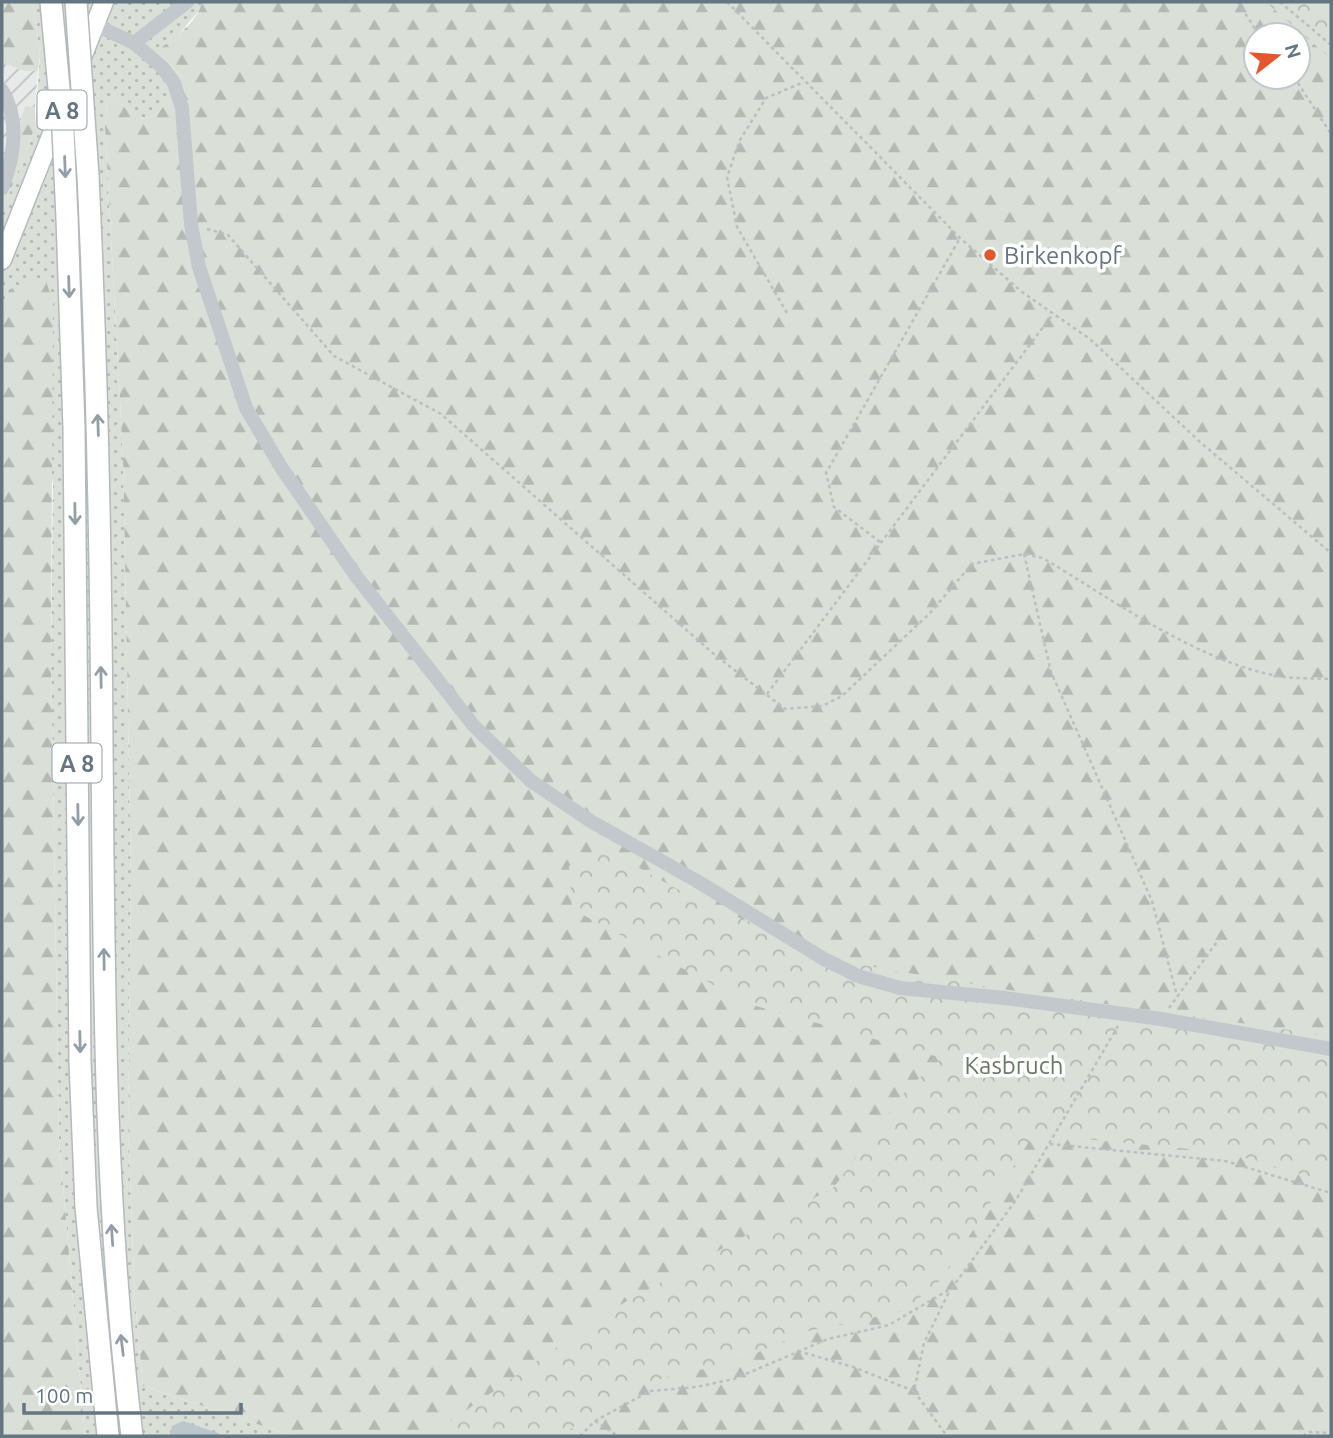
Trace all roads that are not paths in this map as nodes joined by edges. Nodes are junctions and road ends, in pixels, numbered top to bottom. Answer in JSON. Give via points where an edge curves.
{"nodes":[{"id":1,"x":51,"y":2,"type":"edge"},
{"id":2,"x":76,"y":2,"type":"edge"},
{"id":3,"x":104,"y":2,"type":"edge"},
{"id":4,"x":187,"y":2,"type":"edge"},
{"id":5,"x":93,"y":24,"type":"junction"},
{"id":6,"x":134,"y":43,"type":"junction"},
{"id":7,"x":2,"y":90,"type":"edge"},
{"id":8,"x":2,"y":188,"type":"edge"},
{"id":9,"x":2,"y":260,"type":"edge"},
{"id":10,"x":1331,"y":1049,"type":"edge"},
{"id":11,"x":108,"y":1436,"type":"edge"},
{"id":12,"x":132,"y":1436,"type":"edge"}],
"edges":[{"from":1,"to":11,"type":"highway","number":"A 8","one_way":true,"bridge":true,"via":[[63,131],[74,428],[80,1062],[94,1307]]},
{"from":12,"to":2,"type":"highway","number":"A 8","one_way":true,"bridge":true,"via":[[117,1303],[105,1061],[98,431]]},
{"from":3,"to":5,"type":"main road"},
{"from":4,"to":6,"type":"lane"},
{"from":5,"to":6,"type":"lane"},
{"from":5,"to":9,"type":"main road"},
{"from":6,"to":10,"type":"lane","via":[[162,67],[178,96],[199,267],[246,408],[356,576],[474,726],[531,781],[592,822],[858,976],[900,988],[1161,1019]]},
{"from":7,"to":8,"type":"lane","via":[[13,127],[12,161]]}]}
